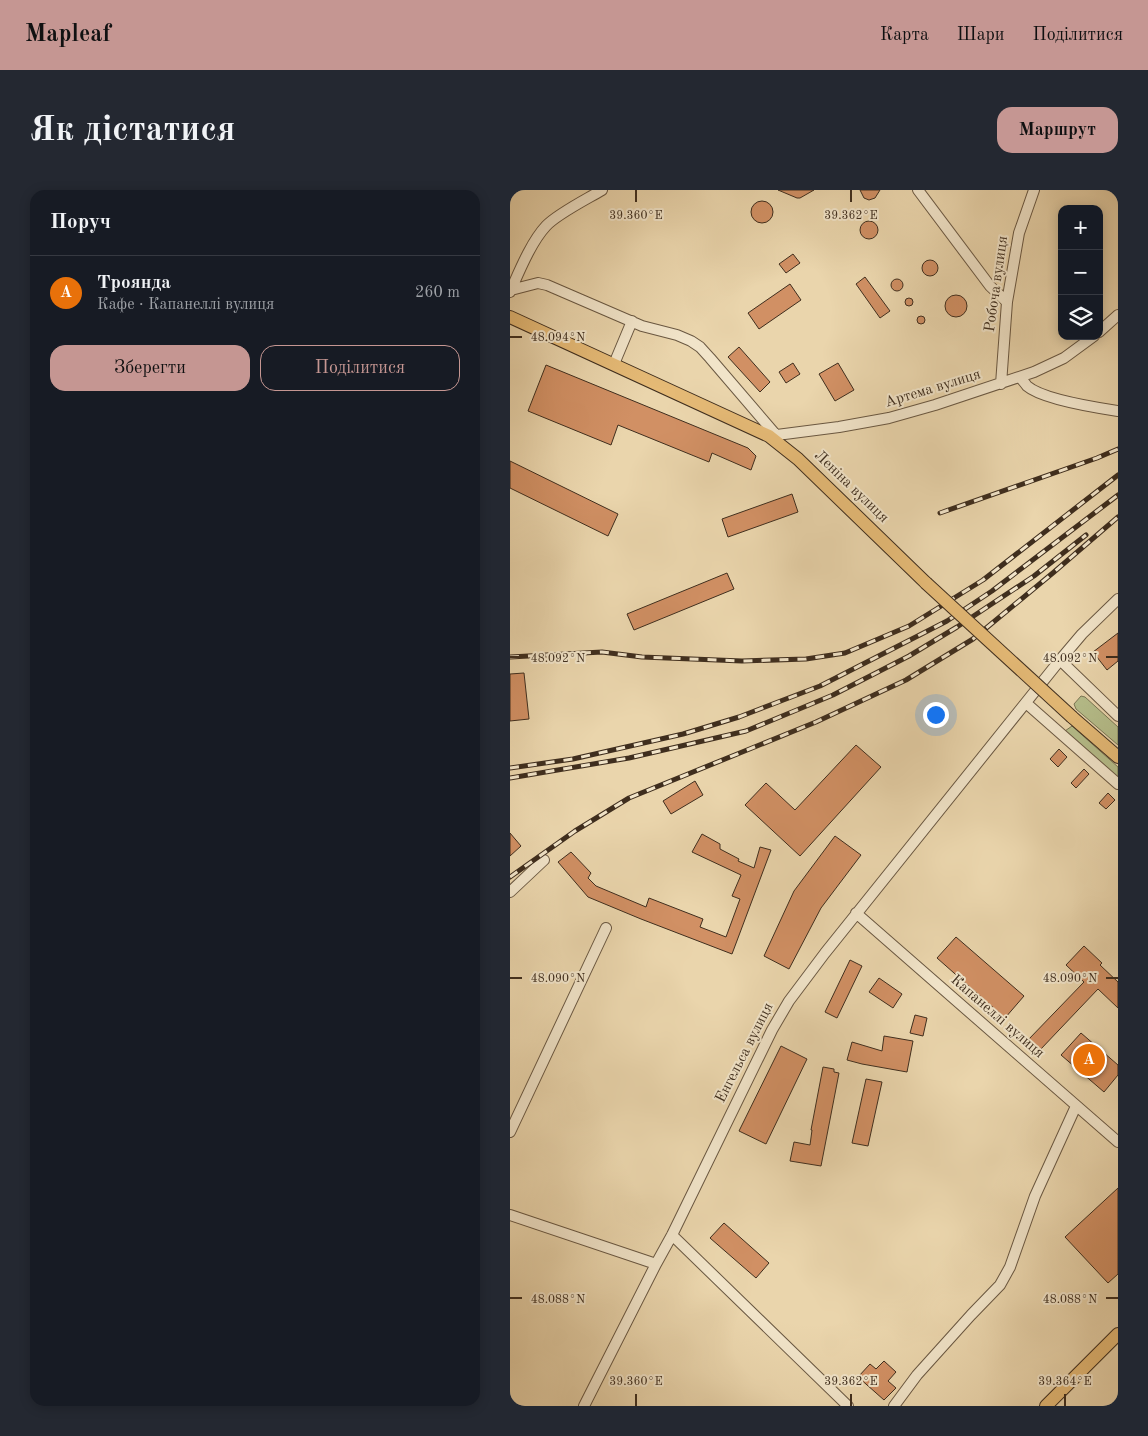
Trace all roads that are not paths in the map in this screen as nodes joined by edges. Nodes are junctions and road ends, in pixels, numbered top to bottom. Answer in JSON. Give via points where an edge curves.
{"nodes":[{"id":1,"x":602,"y":190,"type":"edge"},
{"id":2,"x":918,"y":190,"type":"edge"},
{"id":3,"x":1034,"y":190,"type":"edge"},
{"id":4,"x":510,"y":291,"type":"edge"},
{"id":5,"x":1007,"y":302,"type":"junction"},
{"id":6,"x":1118,"y":315,"type":"edge"},
{"id":7,"x":510,"y":317,"type":"edge"},
{"id":8,"x":632,"y":322,"type":"junction"},
{"id":9,"x":1103,"y":328,"type":"edge"},
{"id":10,"x":1089,"y":340,"type":"edge"},
{"id":11,"x":614,"y":364,"type":"junction"},
{"id":12,"x":1020,"y":377,"type":"junction"},
{"id":13,"x":1001,"y":384,"type":"junction"},
{"id":14,"x":1118,"y":411,"type":"edge"},
{"id":15,"x":773,"y":436,"type":"junction"},
{"id":16,"x":1118,"y":599,"type":"edge"},
{"id":17,"x":1060,"y":660,"type":"junction"},
{"id":18,"x":1026,"y":703,"type":"junction"},
{"id":19,"x":1118,"y":716,"type":"edge"},
{"id":20,"x":1118,"y":757,"type":"edge"},
{"id":21,"x":1118,"y":784,"type":"edge"},
{"id":22,"x":544,"y":860,"type":"dead end"},
{"id":23,"x":510,"y":892,"type":"edge"},
{"id":24,"x":856,"y":913,"type":"junction"},
{"id":25,"x":606,"y":928,"type":"dead end"},
{"id":26,"x":1076,"y":1106,"type":"junction"},
{"id":27,"x":510,"y":1132,"type":"edge"},
{"id":28,"x":1118,"y":1142,"type":"edge"},
{"id":29,"x":510,"y":1215,"type":"edge"},
{"id":30,"x":672,"y":1235,"type":"junction"},
{"id":31,"x":656,"y":1264,"type":"junction"},
{"id":32,"x":1118,"y":1334,"type":"edge"},
{"id":33,"x":584,"y":1406,"type":"edge"},
{"id":34,"x":848,"y":1406,"type":"edge"},
{"id":35,"x":894,"y":1406,"type":"edge"},
{"id":36,"x":1046,"y":1406,"type":"edge"}],
"edges":[{"from":1,"to":4,"type":"street","via":[[546,226]]},
{"from":2,"to":5,"type":"street","via":[[990,286]]},
{"from":3,"to":5,"type":"street","name":"Робоча вулиця","via":[[1019,232]]},
{"from":4,"to":8,"type":"street","via":[[538,283],[547,285]]},
{"from":5,"to":13,"type":"street","name":"Робоча вулиця"},
{"from":6,"to":9,"type":"street"},
{"from":7,"to":11,"type":"main road","name":"Леніна вулиця"},
{"from":8,"to":11,"type":"street"},
{"from":8,"to":15,"type":"street","via":[[677,335],[700,347]]},
{"from":10,"to":12,"type":"street","name":"Артема вулиця","via":[[1064,358]]},
{"from":11,"to":15,"type":"main road","name":"Леніна вулиця"},
{"from":12,"to":13,"type":"street","name":"Артема вулиця"},
{"from":12,"to":14,"type":"street","via":[[1028,387],[1043,394]]},
{"from":13,"to":15,"type":"street","name":"Артема вулиця","via":[[889,418]]},
{"from":15,"to":20,"type":"main road","name":"Леніна вулиця","bridge":true,"via":[[926,582]]},
{"from":16,"to":17,"type":"street","name":"Енгельса вулиця"},
{"from":17,"to":18,"type":"street","name":"Енгельса вулиця"},
{"from":17,"to":19,"type":"street"},
{"from":18,"to":21,"type":"street"},
{"from":18,"to":24,"type":"street","name":"Енгельса вулиця"},
{"from":22,"to":23,"type":"street"},
{"from":24,"to":26,"type":"street","name":"Капанеллі вулиця"},
{"from":24,"to":30,"type":"street","name":"Енгельса вулиця","via":[[789,1002],[772,1030]]},
{"from":25,"to":27,"type":"street"},
{"from":26,"to":28,"type":"street","name":"Капанеллі вулиця"},
{"from":26,"to":35,"type":"street","via":[[1035,1196],[1010,1268],[1000,1285],[917,1375]]},
{"from":29,"to":31,"type":"street"},
{"from":30,"to":31,"type":"street","name":"Енгельса вулиця"},
{"from":30,"to":34,"type":"street"},
{"from":31,"to":33,"type":"street","name":"Енгельса вулиця"},
{"from":32,"to":36,"type":"main road"}]}
